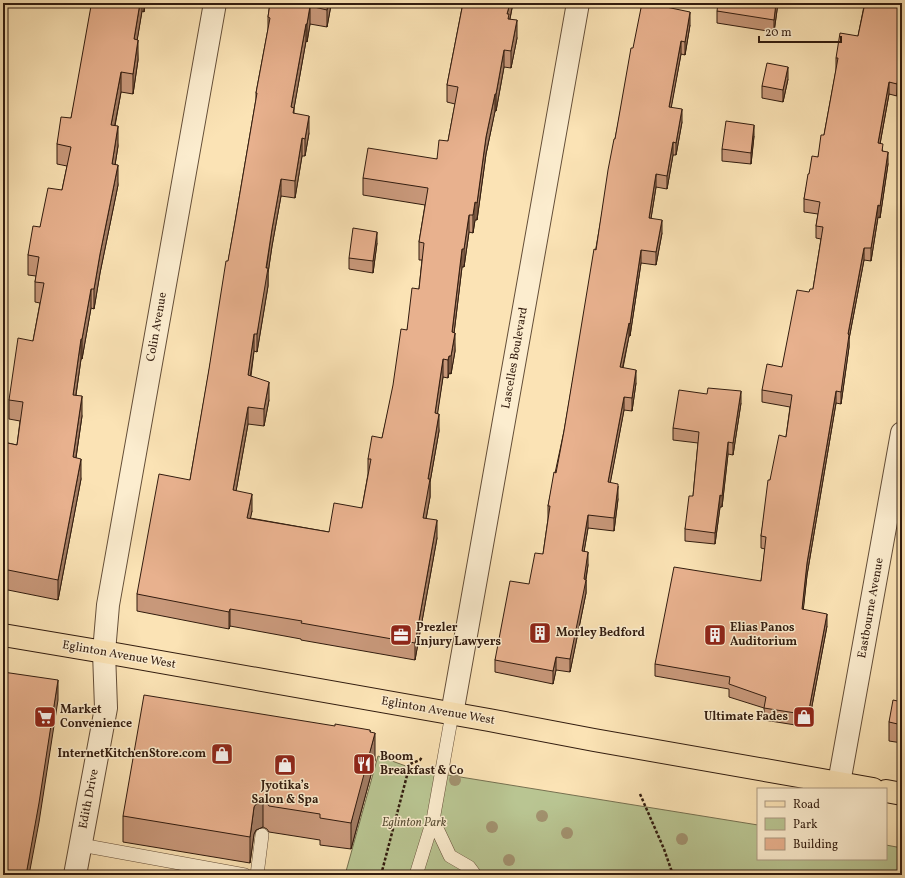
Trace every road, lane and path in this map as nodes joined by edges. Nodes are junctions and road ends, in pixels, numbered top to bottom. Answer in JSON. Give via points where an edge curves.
{"nodes":[{"id":1,"x":215,"y":3,"type":"edge"},
{"id":2,"x":578,"y":3,"type":"edge"},
{"id":3,"x":902,"y":433,"type":"edge"},
{"id":4,"x":3,"y":635,"type":"edge"},
{"id":5,"x":104,"y":652,"type":"junction"},
{"id":6,"x":452,"y":714,"type":"junction"},
{"id":7,"x":420,"y":760,"type":"dead end"},
{"id":8,"x":839,"y":783,"type":"junction"},
{"id":9,"x":867,"y":788,"type":"edge"},
{"id":10,"x":887,"y":791,"type":"edge"},
{"id":11,"x":640,"y":794,"type":"dead end"},
{"id":12,"x":902,"y":794,"type":"edge"},
{"id":13,"x":433,"y":820,"type":"junction"},
{"id":14,"x":262,"y":835,"type":"dead end"},
{"id":15,"x":81,"y":845,"type":"junction"},
{"id":16,"x":77,"y":875,"type":"edge"},
{"id":17,"x":245,"y":875,"type":"edge"},
{"id":18,"x":257,"y":875,"type":"edge"},
{"id":19,"x":381,"y":875,"type":"edge"},
{"id":20,"x":416,"y":875,"type":"edge"},
{"id":21,"x":475,"y":875,"type":"edge"},
{"id":22,"x":673,"y":875,"type":"edge"}],
"edges":[{"from":1,"to":5,"type":"street","name":"Colin Avenue","via":[[108,605]]},
{"from":2,"to":6,"type":"street","name":"Lascelles Boulevard"},
{"from":3,"to":8,"type":"street","name":"Eastbourne Avenue"},
{"from":4,"to":5,"type":"main road","name":"Eglinton Avenue West"},
{"from":5,"to":6,"type":"main road","name":"Eglinton Avenue West"},
{"from":5,"to":15,"type":"street","name":"Edith Drive","via":[[106,708]]},
{"from":6,"to":8,"type":"main road","name":"Eglinton Avenue West"},
{"from":6,"to":13,"type":"lane"},
{"from":7,"to":19,"type":"path","via":[[410,764]]},
{"from":8,"to":9,"type":"main road","name":"Eglinton Avenue West"},
{"from":10,"to":12,"type":"main road"},
{"from":11,"to":22,"type":"path"},
{"from":13,"to":20,"type":"lane"},
{"from":13,"to":21,"type":"lane","via":[[450,856],[469,867]]},
{"from":14,"to":18,"type":"lane"},
{"from":15,"to":16,"type":"street","name":"Edith Drive"},
{"from":15,"to":17,"type":"lane"}]}
